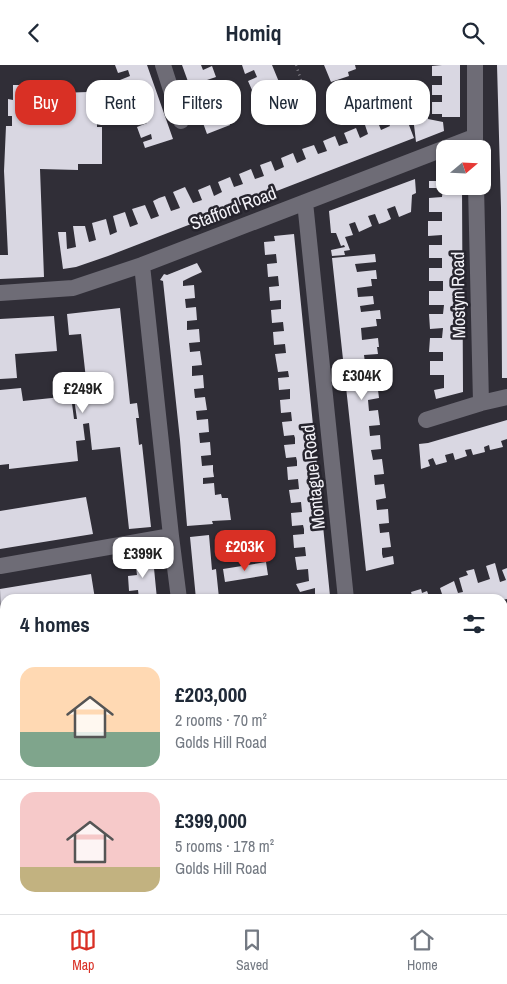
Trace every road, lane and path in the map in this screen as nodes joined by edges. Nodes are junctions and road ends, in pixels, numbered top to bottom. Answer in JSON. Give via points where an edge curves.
{"nodes":[{"id":1,"x":163,"y":65,"type":"edge"},
{"id":2,"x":296,"y":65,"type":"edge"},
{"id":3,"x":475,"y":65,"type":"edge"},
{"id":4,"x":168,"y":80,"type":"edge"},
{"id":5,"x":301,"y":80,"type":"edge"},
{"id":6,"x":474,"y":140,"type":"edge"},
{"id":7,"x":436,"y":156,"type":"edge"},
{"id":8,"x":476,"y":195,"type":"edge"},
{"id":9,"x":305,"y":202,"type":"junction"},
{"id":10,"x":142,"y":265,"type":"junction"},
{"id":11,"x":0,"y":293,"type":"edge"},
{"id":12,"x":507,"y":397,"type":"edge"},
{"id":13,"x":481,"y":403,"type":"junction"},
{"id":14,"x":426,"y":421,"type":"dead end"},
{"id":15,"x":171,"y":536,"type":"junction"},
{"id":16,"x":0,"y":566,"type":"edge"},
{"id":17,"x":178,"y":594,"type":"edge"},
{"id":18,"x":345,"y":594,"type":"edge"}],
"edges":[{"from":1,"to":4,"type":"street"},
{"from":2,"to":5,"type":"path"},
{"from":3,"to":6,"type":"street"},
{"from":7,"to":9,"type":"street","name":"Stafford Road"},
{"from":8,"to":13,"type":"street","name":"Mostyn Road"},
{"from":9,"to":10,"type":"street","name":"Stafford Road"},
{"from":9,"to":18,"type":"street","name":"Montague Road"},
{"from":10,"to":11,"type":"street","name":"Stafford Road","via":[[73,288]]},
{"from":10,"to":15,"type":"street"},
{"from":12,"to":13,"type":"street"},
{"from":13,"to":14,"type":"street"},
{"from":15,"to":16,"type":"street"},
{"from":15,"to":17,"type":"street"}]}
